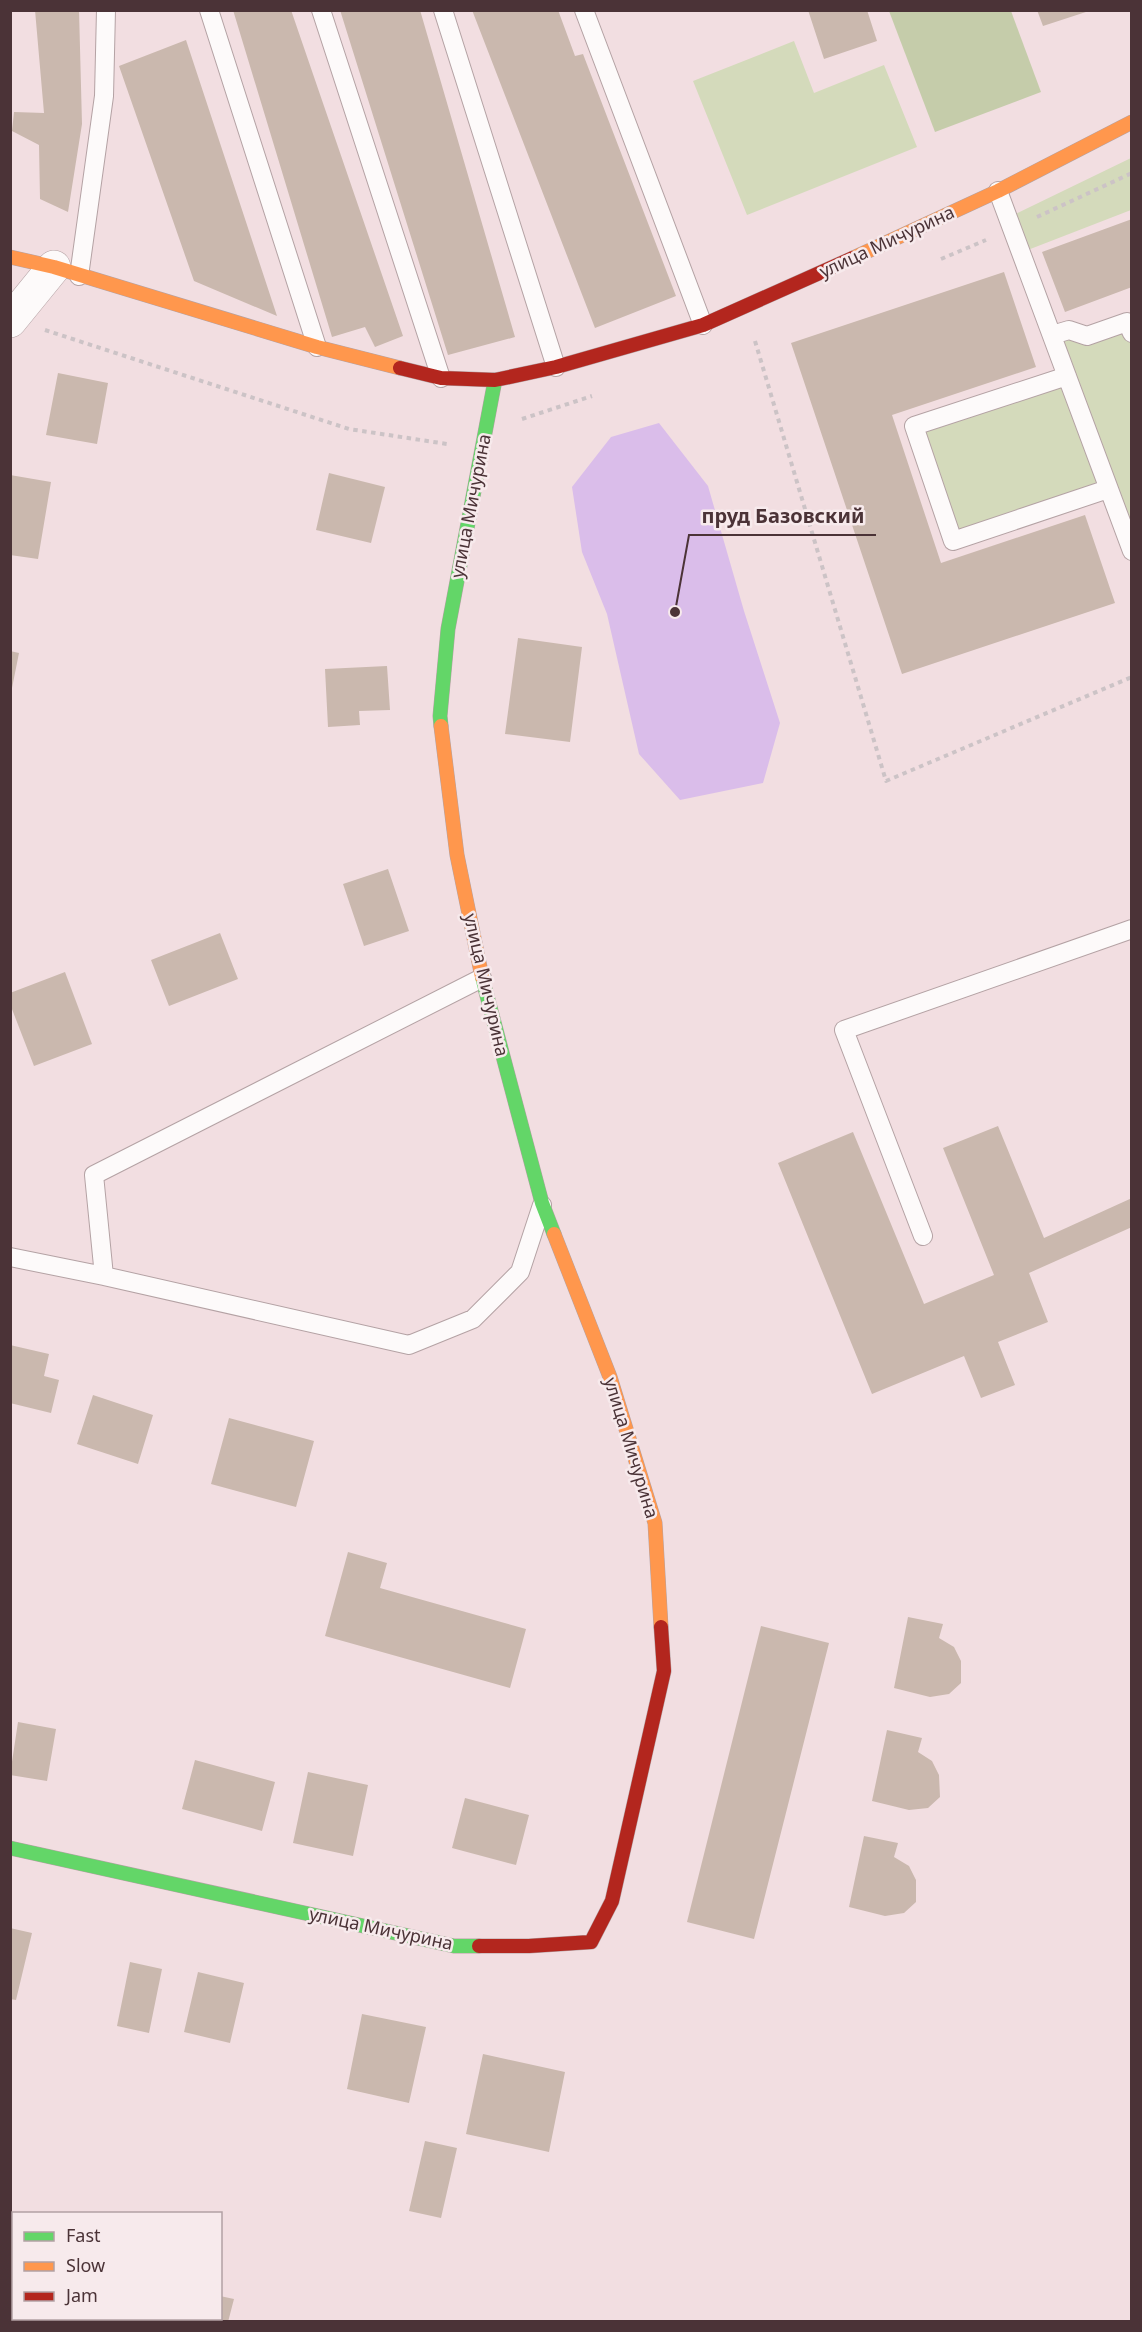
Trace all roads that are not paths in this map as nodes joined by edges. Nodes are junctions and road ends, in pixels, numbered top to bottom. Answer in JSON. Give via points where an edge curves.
{"nodes":[{"id":1,"x":106,"y":10,"type":"edge"},
{"id":2,"x":209,"y":10,"type":"edge"},
{"id":3,"x":321,"y":10,"type":"edge"},
{"id":4,"x":443,"y":10,"type":"edge"},
{"id":5,"x":584,"y":10,"type":"edge"},
{"id":6,"x":1131,"y":122,"type":"edge"},
{"id":7,"x":998,"y":191,"type":"junction"},
{"id":8,"x":10,"y":257,"type":"edge"},
{"id":9,"x":66,"y":272,"type":"junction"},
{"id":10,"x":10,"y":321,"type":"edge"},
{"id":11,"x":703,"y":325,"type":"junction"},
{"id":12,"x":1131,"y":333,"type":"edge"},
{"id":13,"x":1052,"y":335,"type":"junction"},
{"id":14,"x":317,"y":347,"type":"junction"},
{"id":15,"x":556,"y":367,"type":"junction"},
{"id":16,"x":1067,"y":376,"type":"junction"},
{"id":17,"x":441,"y":378,"type":"junction"},
{"id":18,"x":495,"y":380,"type":"junction"},
{"id":19,"x":1108,"y":489,"type":"junction"},
{"id":20,"x":1131,"y":551,"type":"edge"},
{"id":21,"x":1131,"y":929,"type":"edge"},
{"id":22,"x":482,"y":978,"type":"junction"},
{"id":23,"x":542,"y":1203,"type":"junction"},
{"id":24,"x":923,"y":1236,"type":"dead end"},
{"id":25,"x":10,"y":1257,"type":"edge"},
{"id":26,"x":104,"y":1276,"type":"junction"},
{"id":27,"x":10,"y":1848,"type":"edge"}],
"edges":[{"from":1,"to":9,"type":"lane","via":[[104,96]]},
{"from":2,"to":14,"type":"lane"},
{"from":3,"to":17,"type":"lane"},
{"from":4,"to":15,"type":"lane"},
{"from":5,"to":11,"type":"lane"},
{"from":6,"to":7,"type":"street","name":"улица Мичурина"},
{"from":7,"to":11,"type":"street","name":"улица Мичурина"},
{"from":7,"to":13,"type":"lane"},
{"from":8,"to":9,"type":"street","name":"улица Мичурина"},
{"from":9,"to":10,"type":"street"},
{"from":9,"to":14,"type":"street","name":"улица Мичурина"},
{"from":11,"to":15,"type":"street","name":"улица Мичурина"},
{"from":12,"to":13,"type":"lane","via":[[1127,322],[1087,336],[1069,330]]},
{"from":13,"to":16,"type":"lane"},
{"from":14,"to":17,"type":"street","name":"улица Мичурина"},
{"from":15,"to":18,"type":"street","name":"улица Мичурина"},
{"from":16,"to":19,"type":"lane"},
{"from":16,"to":19,"type":"lane","via":[[914,426],[953,541]]},
{"from":17,"to":18,"type":"street","name":"улица Мичурина"},
{"from":18,"to":22,"type":"street","name":"улица Мичурина","via":[[448,629],[440,716],[457,855]]},
{"from":19,"to":20,"type":"lane"},
{"from":21,"to":24,"type":"lane","via":[[844,1030]]},
{"from":22,"to":23,"type":"street","name":"улица Мичурина"},
{"from":22,"to":26,"type":"lane","via":[[94,1175]]},
{"from":23,"to":26,"type":"lane","via":[[520,1272],[473,1319],[409,1345]]},
{"from":23,"to":27,"type":"street","name":"улица Мичурина","via":[[610,1377],[656,1535],[664,1671],[612,1901],[591,1942],[454,1946]]},
{"from":25,"to":26,"type":"lane"}]}
